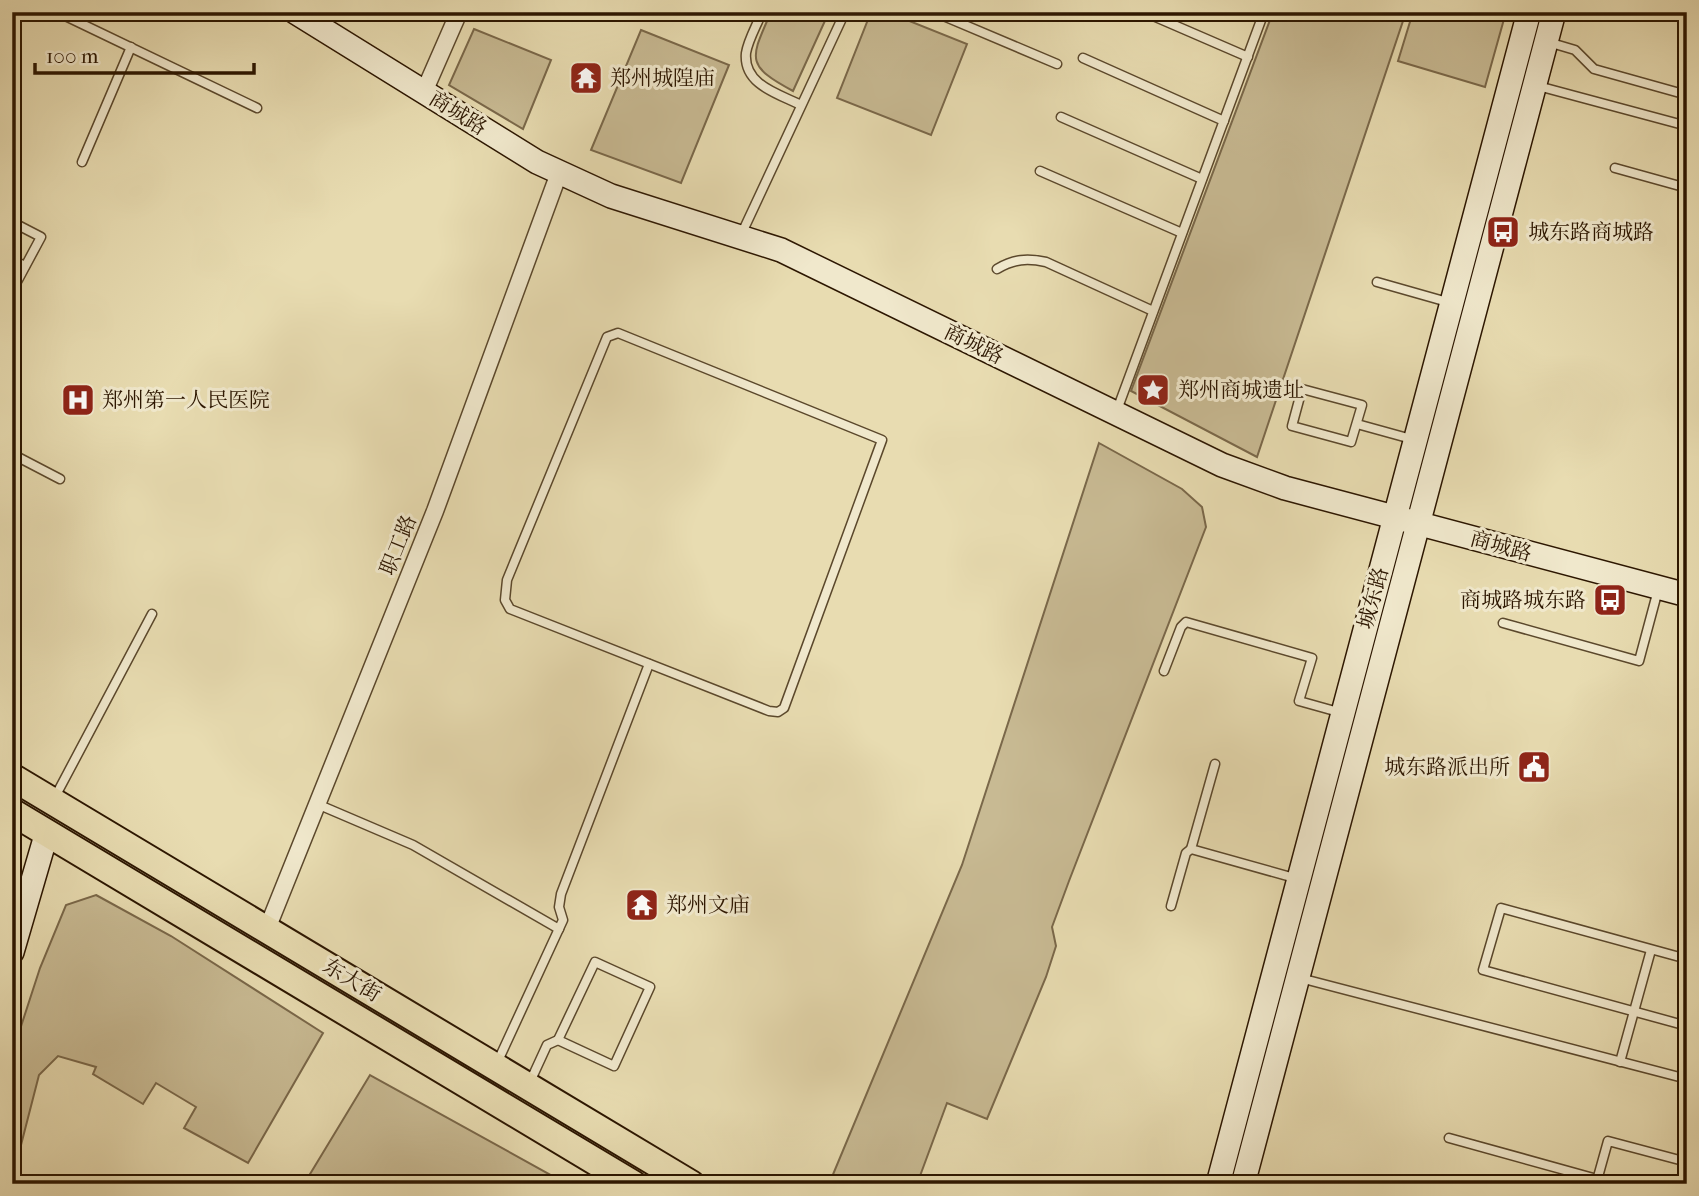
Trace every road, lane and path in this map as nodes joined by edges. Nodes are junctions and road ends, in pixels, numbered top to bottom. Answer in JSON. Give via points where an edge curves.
{"nodes":[{"id":1,"x":57,"y":12,"type":"edge"},
{"id":2,"x":459,"y":12,"type":"edge"},
{"id":3,"x":762,"y":12,"type":"edge"},
{"id":4,"x":845,"y":12,"type":"edge"},
{"id":5,"x":934,"y":12,"type":"edge"},
{"id":6,"x":1144,"y":12,"type":"edge"},
{"id":7,"x":1264,"y":12,"type":"edge"},
{"id":8,"x":1529,"y":12,"type":"edge"},
{"id":9,"x":1554,"y":12,"type":"edge"},
{"id":10,"x":299,"y":13,"type":"edge"},
{"id":11,"x":1546,"y":42,"type":"junction"},
{"id":12,"x":131,"y":47,"type":"junction"},
{"id":13,"x":1248,"y":57,"type":"junction"},
{"id":14,"x":1083,"y":58,"type":"dead end"},
{"id":15,"x":1057,"y":64,"type":"dead end"},
{"id":16,"x":1535,"y":85,"type":"junction"},
{"id":17,"x":424,"y":92,"type":"junction"},
{"id":18,"x":1687,"y":95,"type":"edge"},
{"id":19,"x":801,"y":105,"type":"junction"},
{"id":20,"x":257,"y":108,"type":"dead end"},
{"id":21,"x":1061,"y":117,"type":"dead end"},
{"id":22,"x":1224,"y":121,"type":"junction"},
{"id":23,"x":1687,"y":126,"type":"edge"},
{"id":24,"x":82,"y":162,"type":"dead end"},
{"id":25,"x":1615,"y":168,"type":"dead end"},
{"id":26,"x":1040,"y":171,"type":"dead end"},
{"id":27,"x":559,"y":173,"type":"junction"},
{"id":28,"x":1202,"y":179,"type":"junction"},
{"id":29,"x":1687,"y":188,"type":"edge"},
{"id":30,"x":12,"y":222,"type":"edge"},
{"id":31,"x":1182,"y":233,"type":"junction"},
{"id":32,"x":740,"y":236,"type":"junction"},
{"id":33,"x":12,"y":260,"type":"edge"},
{"id":34,"x":25,"y":267,"type":"junction"},
{"id":35,"x":997,"y":269,"type":"dead end"},
{"id":36,"x":1377,"y":282,"type":"dead end"},
{"id":37,"x":12,"y":291,"type":"edge"},
{"id":38,"x":1452,"y":303,"type":"junction"},
{"id":39,"x":1153,"y":311,"type":"junction"},
{"id":40,"x":1115,"y":413,"type":"junction"},
{"id":41,"x":1357,"y":424,"type":"junction"},
{"id":42,"x":1415,"y":440,"type":"junction"},
{"id":43,"x":12,"y":454,"type":"edge"},
{"id":44,"x":60,"y":479,"type":"dead end"},
{"id":45,"x":1395,"y":517,"type":"junction"},
{"id":46,"x":1418,"y":524,"type":"junction"},
{"id":47,"x":1659,"y":588,"type":"junction"},
{"id":48,"x":1687,"y":595,"type":"edge"},
{"id":49,"x":152,"y":614,"type":"dead end"},
{"id":50,"x":1503,"y":623,"type":"dead end"},
{"id":51,"x":649,"y":664,"type":"junction"},
{"id":52,"x":1164,"y":671,"type":"dead end"},
{"id":53,"x":1343,"y":713,"type":"junction"},
{"id":54,"x":1215,"y":764,"type":"dead end"},
{"id":55,"x":12,"y":777,"type":"edge"},
{"id":56,"x":53,"y":802,"type":"junction"},
{"id":57,"x":317,"y":804,"type":"junction"},
{"id":58,"x":12,"y":812,"type":"edge"},
{"id":59,"x":47,"y":832,"type":"junction"},
{"id":60,"x":1191,"y":849,"type":"junction"},
{"id":61,"x":1298,"y":879,"type":"junction"},
{"id":62,"x":1171,"y":906,"type":"dead end"},
{"id":63,"x":267,"y":929,"type":"junction"},
{"id":64,"x":559,"y":929,"type":"junction"},
{"id":65,"x":1651,"y":950,"type":"junction"},
{"id":66,"x":12,"y":952,"type":"edge"},
{"id":67,"x":1687,"y":960,"type":"edge"},
{"id":68,"x":1298,"y":977,"type":"junction"},
{"id":69,"x":1634,"y":1012,"type":"junction"},
{"id":70,"x":1687,"y":1026,"type":"edge"},
{"id":71,"x":558,"y":1040,"type":"junction"},
{"id":72,"x":1620,"y":1062,"type":"junction"},
{"id":73,"x":495,"y":1066,"type":"junction"},
{"id":74,"x":1687,"y":1079,"type":"edge"},
{"id":75,"x":528,"y":1086,"type":"junction"},
{"id":76,"x":1449,"y":1138,"type":"dead end"},
{"id":77,"x":1687,"y":1162,"type":"edge"},
{"id":78,"x":1596,"y":1182,"type":"edge"},
{"id":79,"x":633,"y":1184,"type":"edge"},
{"id":80,"x":691,"y":1184,"type":"edge"},
{"id":81,"x":1218,"y":1184,"type":"edge"},
{"id":82,"x":1243,"y":1184,"type":"edge"}],
"edges":[{"from":1,"to":12,"type":"lane"},
{"from":2,"to":17,"type":"street"},
{"from":3,"to":19,"type":"lane","via":[[746,52],[750,74],[757,84]]},
{"from":4,"to":19,"type":"lane"},
{"from":5,"to":15,"type":"lane"},
{"from":6,"to":13,"type":"lane"},
{"from":7,"to":13,"type":"lane"},
{"from":8,"to":38,"type":"main road","name":"城东路"},
{"from":9,"to":11,"type":"main road","name":"城东路"},
{"from":10,"to":17,"type":"main road","name":"商城路"},
{"from":11,"to":16,"type":"main road","name":"城东路"},
{"from":11,"to":18,"type":"lane","via":[[1575,50],[1594,69]]},
{"from":12,"to":20,"type":"lane"},
{"from":12,"to":24,"type":"lane"},
{"from":13,"to":22,"type":"lane"},
{"from":14,"to":22,"type":"lane"},
{"from":16,"to":23,"type":"lane"},
{"from":16,"to":46,"type":"main road","name":"城东路"},
{"from":17,"to":27,"type":"main road","name":"商城路"},
{"from":19,"to":32,"type":"lane"},
{"from":21,"to":28,"type":"lane"},
{"from":22,"to":28,"type":"lane"},
{"from":25,"to":29,"type":"lane"},
{"from":26,"to":31,"type":"lane"},
{"from":27,"to":32,"type":"main road","name":"商城路","via":[[611,196]]},
{"from":27,"to":57,"type":"street","name":"职工路","via":[[435,511]]},
{"from":28,"to":31,"type":"lane"},
{"from":30,"to":34,"type":"lane","via":[[41,237]]},
{"from":31,"to":39,"type":"lane"},
{"from":32,"to":40,"type":"main road","name":"商城路","via":[[781,250]]},
{"from":33,"to":34,"type":"lane"},
{"from":34,"to":37,"type":"lane"},
{"from":35,"to":39,"type":"lane","via":[[1011,261],[1046,262]]},
{"from":36,"to":38,"type":"lane"},
{"from":38,"to":42,"type":"main road","name":"城东路"},
{"from":39,"to":40,"type":"lane"},
{"from":40,"to":45,"type":"main road","name":"商城路","via":[[1256,478]]},
{"from":41,"to":41,"type":"lane","via":[[1352,442],[1292,426],[1302,389],[1362,405]]},
{"from":41,"to":42,"type":"lane"},
{"from":42,"to":45,"type":"main road","name":"城东路"},
{"from":43,"to":44,"type":"lane"},
{"from":45,"to":46,"type":"main road","name":"商城路"},
{"from":45,"to":53,"type":"main road","name":"城东路"},
{"from":46,"to":47,"type":"main road","name":"商城路"},
{"from":46,"to":68,"type":"main road","name":"城东路"},
{"from":47,"to":48,"type":"main road","name":"商城路"},
{"from":47,"to":50,"type":"lane","via":[[1639,661]]},
{"from":49,"to":56,"type":"lane"},
{"from":51,"to":51,"type":"lane","via":[[769,711],[785,708],[882,440],[618,333],[607,337],[507,580],[505,600],[510,609]]},
{"from":51,"to":64,"type":"lane","via":[[561,894]]},
{"from":52,"to":53,"type":"lane","via":[[1186,622],[1312,659],[1299,701]]},
{"from":53,"to":61,"type":"main road","name":"城东路"},
{"from":54,"to":60,"type":"lane"},
{"from":55,"to":56,"type":"main road","name":"东大街"},
{"from":56,"to":63,"type":"main road","name":"东大街"},
{"from":57,"to":63,"type":"street","name":"职工路"},
{"from":57,"to":64,"type":"lane","via":[[413,845]]},
{"from":58,"to":59,"type":"main road","name":"东大街"},
{"from":59,"to":66,"type":"main road"},
{"from":59,"to":79,"type":"main road","name":"东大街"},
{"from":60,"to":61,"type":"lane"},
{"from":60,"to":62,"type":"lane"},
{"from":61,"to":81,"type":"main road","name":"城东路"},
{"from":63,"to":73,"type":"main road","name":"东大街"},
{"from":64,"to":73,"type":"lane"},
{"from":65,"to":67,"type":"lane"},
{"from":65,"to":69,"type":"lane"},
{"from":65,"to":69,"type":"lane","via":[[1501,908],[1483,970]]},
{"from":68,"to":72,"type":"lane"},
{"from":68,"to":82,"type":"main road","name":"城东路"},
{"from":69,"to":70,"type":"lane"},
{"from":69,"to":72,"type":"lane"},
{"from":71,"to":71,"type":"lane","via":[[595,961],[650,987],[614,1066]]},
{"from":71,"to":75,"type":"lane","via":[[547,1045]]},
{"from":72,"to":74,"type":"lane"},
{"from":73,"to":75,"type":"main road","name":"东大街"},
{"from":75,"to":80,"type":"main road","name":"东大街"},
{"from":76,"to":78,"type":"lane"},
{"from":77,"to":78,"type":"lane","via":[[1608,1141]]}]}
